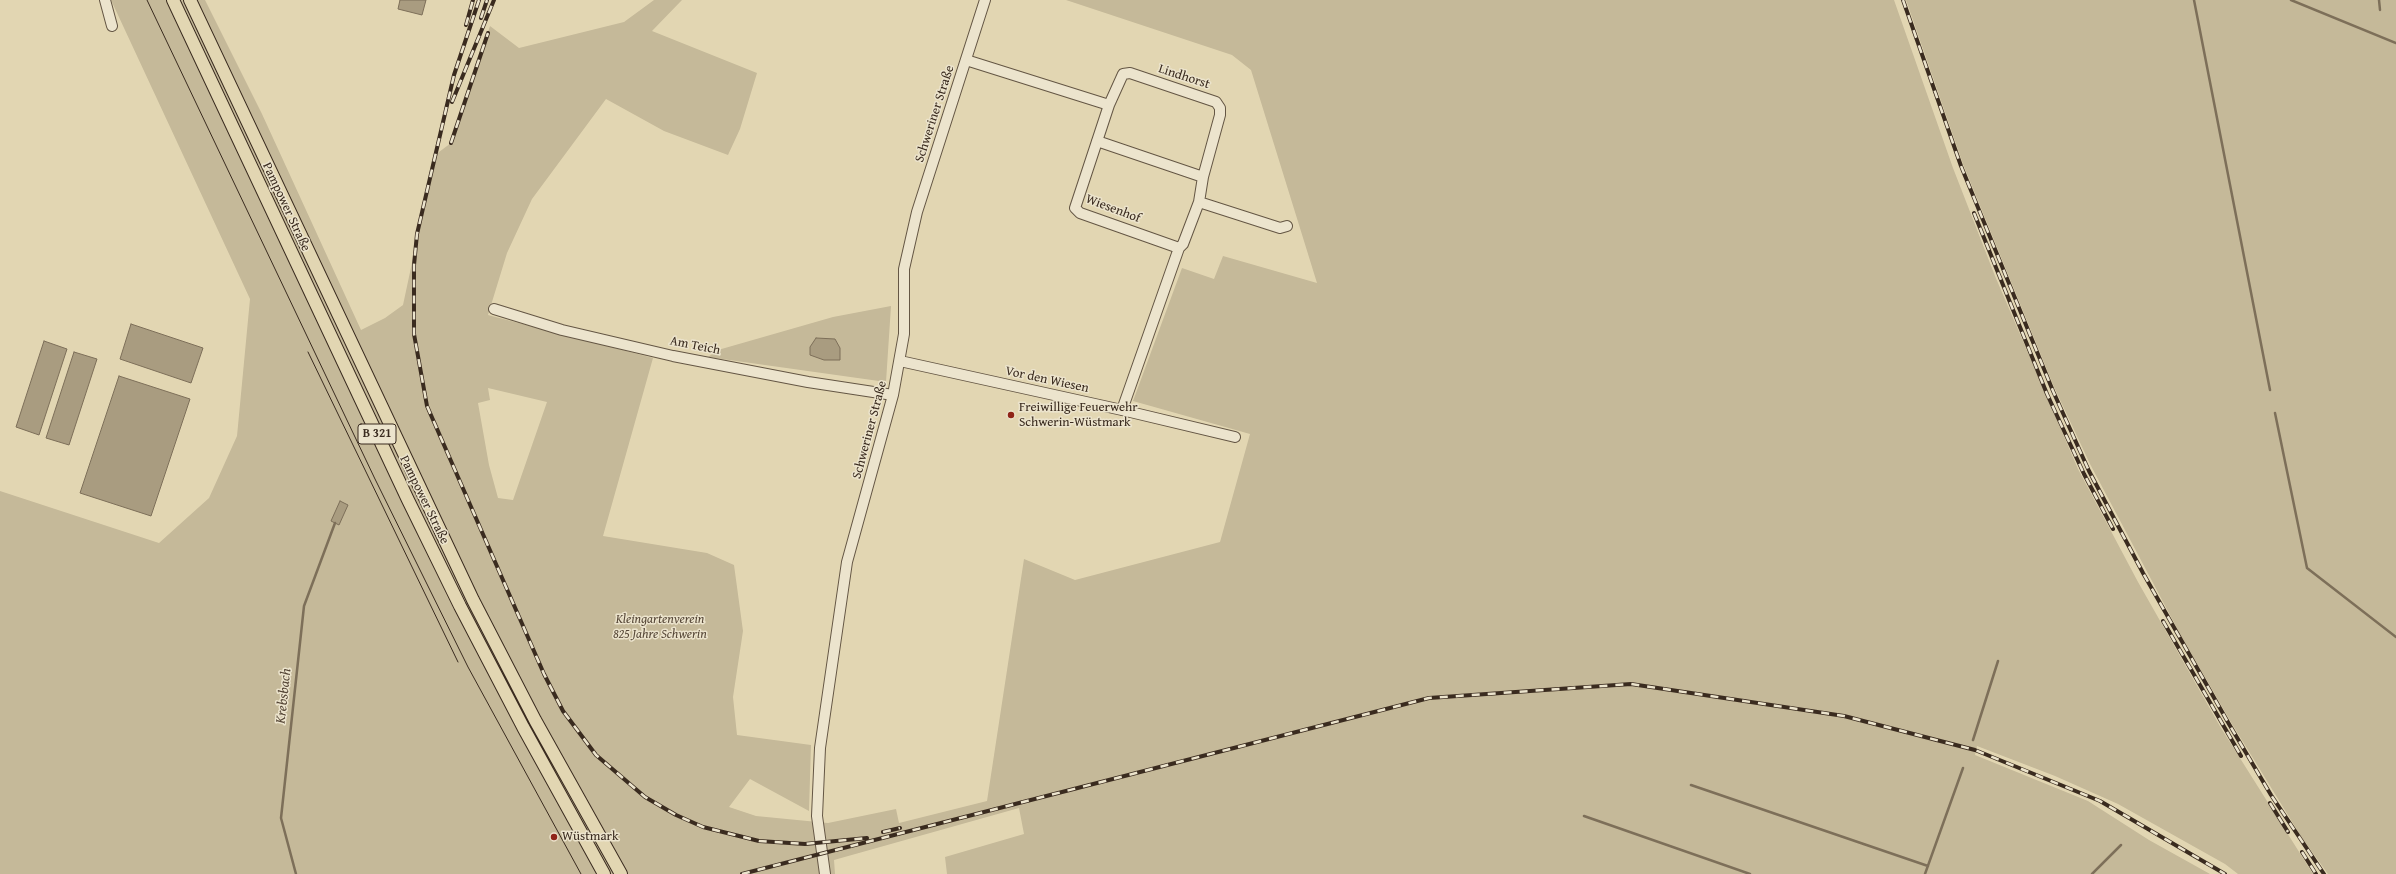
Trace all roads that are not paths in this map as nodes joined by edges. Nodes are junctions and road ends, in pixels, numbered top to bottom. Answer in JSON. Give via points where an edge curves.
{"nodes":[{"id":1,"x":105,"y":0,"type":"edge"},
{"id":2,"x":173,"y":0,"type":"edge"},
{"id":3,"x":190,"y":0,"type":"edge"},
{"id":4,"x":985,"y":0,"type":"edge"},
{"id":5,"x":112,"y":26,"type":"dead end"},
{"id":6,"x":966,"y":60,"type":"junction"},
{"id":7,"x":1109,"y":105,"type":"junction"},
{"id":8,"x":1097,"y":141,"type":"junction"},
{"id":9,"x":1203,"y":177,"type":"junction"},
{"id":10,"x":1199,"y":202,"type":"junction"},
{"id":11,"x":1287,"y":226,"type":"dead end"},
{"id":12,"x":1179,"y":248,"type":"junction"},
{"id":13,"x":494,"y":309,"type":"dead end"},
{"id":14,"x":900,"y":361,"type":"junction"},
{"id":15,"x":893,"y":395,"type":"junction"},
{"id":16,"x":1122,"y":410,"type":"junction"},
{"id":17,"x":1235,"y":438,"type":"dead end"},
{"id":18,"x":604,"y":874,"type":"edge"},
{"id":19,"x":621,"y":874,"type":"edge"},
{"id":20,"x":825,"y":874,"type":"edge"}],
"edges":[{"from":1,"to":5,"type":"street"},
{"from":2,"to":18,"type":"main road","name":"Pampower Straße","number":"B 321","via":[[408,500],[523,727]]},
{"from":3,"to":19,"type":"main road","name":"Pampower Straße","number":"B 321","via":[[470,593],[535,720]]},
{"from":4,"to":6,"type":"street","name":"Schweriner Straße"},
{"from":6,"to":7,"type":"street"},
{"from":6,"to":14,"type":"street","name":"Schweriner Straße","via":[[917,212],[904,269],[904,334]]},
{"from":7,"to":8,"type":"street","name":"Wiesenhof"},
{"from":7,"to":9,"type":"street","name":"Lindhorst","via":[[1120,78],[1123,74],[1130,73],[1216,102],[1220,108],[1220,115]]},
{"from":8,"to":9,"type":"street"},
{"from":8,"to":12,"type":"street","name":"Wiesenhof","via":[[1075,208],[1080,213]]},
{"from":9,"to":10,"type":"street","name":"Lindhorst"},
{"from":10,"to":11,"type":"street","via":[[1280,228]]},
{"from":10,"to":12,"type":"street","name":"Lindhorst","via":[[1183,244]]},
{"from":12,"to":16,"type":"street"},
{"from":13,"to":15,"type":"street","name":"Am Teich","via":[[562,330],[673,356],[808,382]]},
{"from":14,"to":15,"type":"street","name":"Schweriner Straße"},
{"from":14,"to":16,"type":"street","name":"Vor den Wiesen"},
{"from":15,"to":20,"type":"street","name":"Schweriner Straße","via":[[847,562],[820,748],[817,816]]},
{"from":16,"to":17,"type":"street","name":"Vor den Wiesen"}]}
